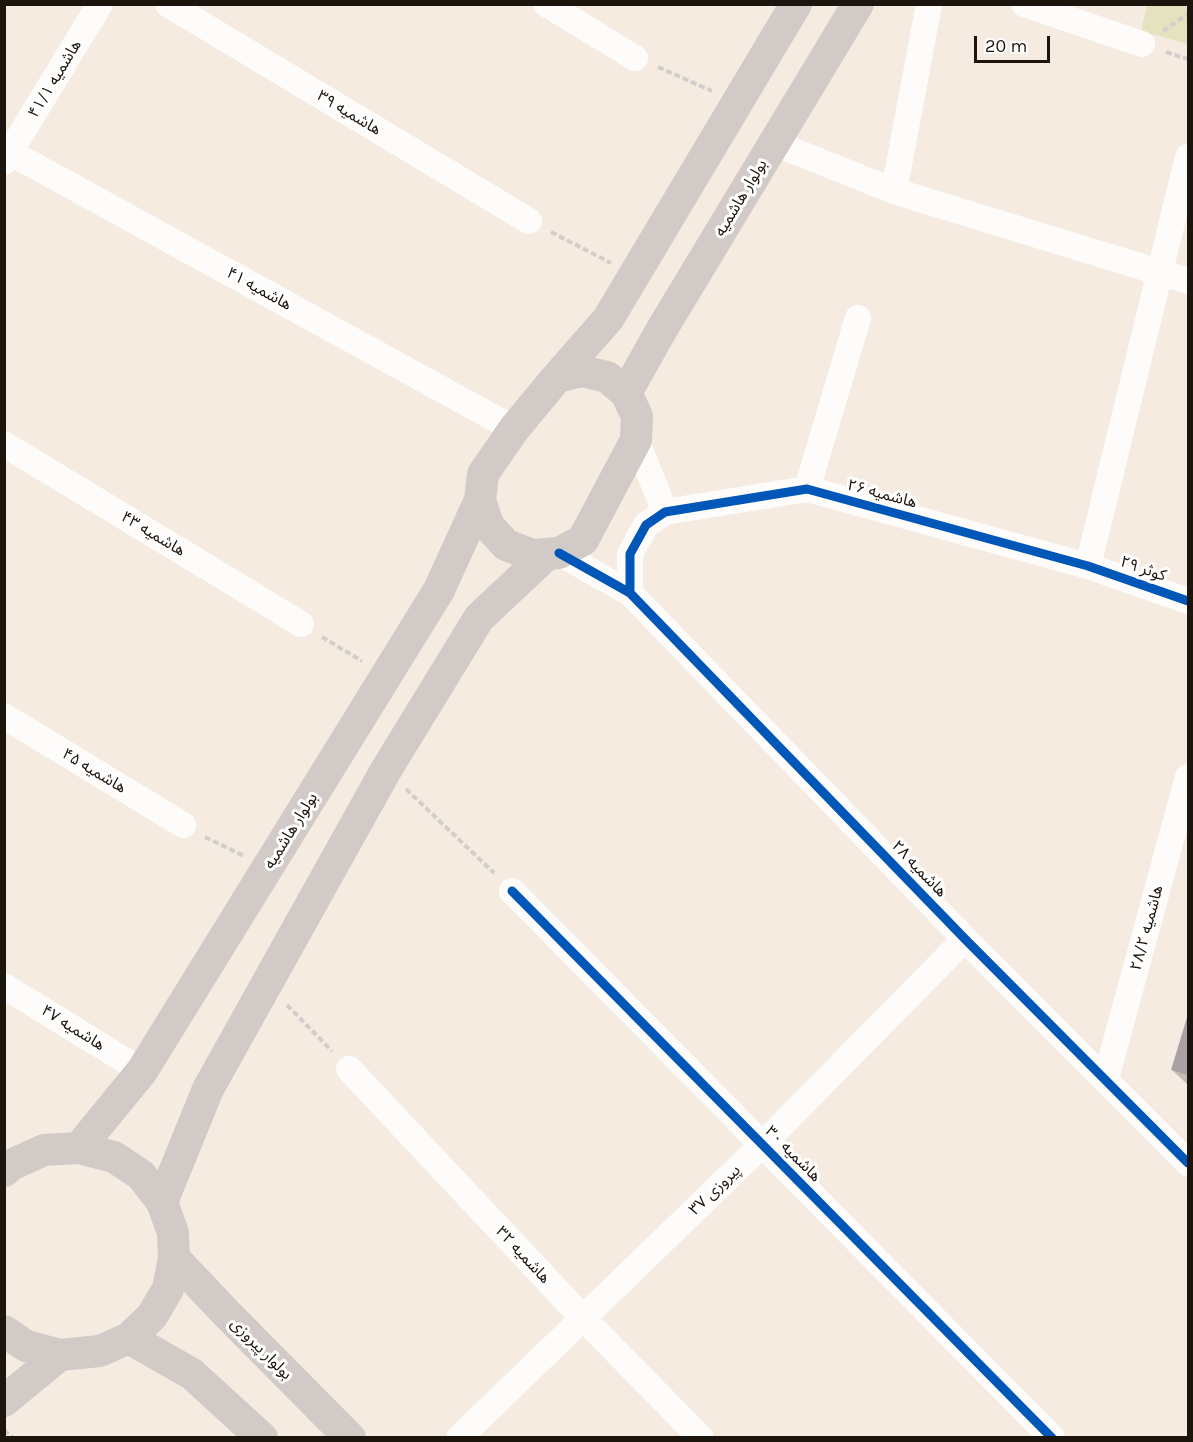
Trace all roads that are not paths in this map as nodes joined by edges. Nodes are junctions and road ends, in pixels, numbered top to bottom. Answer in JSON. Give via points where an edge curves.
{"nodes":[{"id":1,"x":100,"y":4,"type":"edge"},
{"id":2,"x":168,"y":4,"type":"edge"},
{"id":3,"x":546,"y":4,"type":"edge"},
{"id":4,"x":796,"y":4,"type":"edge"},
{"id":5,"x":858,"y":4,"type":"edge"},
{"id":6,"x":929,"y":4,"type":"edge"},
{"id":7,"x":1024,"y":4,"type":"edge"},
{"id":8,"x":1142,"y":44,"type":"road end"},
{"id":9,"x":635,"y":58,"type":"road end"},
{"id":10,"x":774,"y":143,"type":"junction"},
{"id":11,"x":6,"y":155,"type":"edge"},
{"id":12,"x":1188,"y":157,"type":"edge"},
{"id":13,"x":894,"y":191,"type":"junction"},
{"id":14,"x":529,"y":221,"type":"road end"},
{"id":15,"x":1159,"y":274,"type":"junction"},
{"id":16,"x":1188,"y":281,"type":"edge"},
{"id":17,"x":858,"y":318,"type":"dead end"},
{"id":18,"x":557,"y":377,"type":"junction"},
{"id":19,"x":626,"y":393,"type":"junction"},
{"id":20,"x":514,"y":429,"type":"junction"},
{"id":21,"x":636,"y":440,"type":"junction"},
{"id":22,"x":4,"y":444,"type":"edge"},
{"id":23,"x":807,"y":489,"type":"junction"},
{"id":24,"x":480,"y":500,"type":"junction"},
{"id":25,"x":665,"y":512,"type":"junction"},
{"id":26,"x":553,"y":554,"type":"junction"},
{"id":27,"x":1088,"y":566,"type":"junction"},
{"id":28,"x":630,"y":593,"type":"junction"},
{"id":29,"x":1188,"y":601,"type":"edge"},
{"id":30,"x":301,"y":624,"type":"road end"},
{"id":31,"x":4,"y":716,"type":"edge"},
{"id":32,"x":1188,"y":777,"type":"edge"},
{"id":33,"x":183,"y":825,"type":"road end"},
{"id":34,"x":512,"y":891,"type":"road end"},
{"id":35,"x":965,"y":939,"type":"junction"},
{"id":36,"x":4,"y":986,"type":"edge"},
{"id":37,"x":350,"y":1069,"type":"road end"},
{"id":38,"x":142,"y":1071,"type":"junction"},
{"id":39,"x":1106,"y":1078,"type":"junction"},
{"id":40,"x":763,"y":1144,"type":"junction"},
{"id":41,"x":80,"y":1148,"type":"junction"},
{"id":42,"x":1188,"y":1163,"type":"edge"},
{"id":43,"x":7,"y":1165,"type":"edge"},
{"id":44,"x":162,"y":1202,"type":"junction"},
{"id":45,"x":174,"y":1258,"type":"junction"},
{"id":46,"x":582,"y":1317,"type":"junction"},
{"id":47,"x":4,"y":1331,"type":"edge"},
{"id":48,"x":129,"y":1338,"type":"junction"},
{"id":49,"x":60,"y":1355,"type":"junction"},
{"id":50,"x":4,"y":1401,"type":"edge"},
{"id":51,"x":262,"y":1437,"type":"edge"},
{"id":52,"x":350,"y":1437,"type":"edge"},
{"id":53,"x":459,"y":1437,"type":"edge"},
{"id":54,"x":701,"y":1437,"type":"edge"},
{"id":55,"x":1052,"y":1437,"type":"edge"}],
"edges":[{"from":1,"to":11,"type":"street","name":"هاشمیه ۴۱/۱"},
{"from":2,"to":14,"type":"street","name":"هاشمیه ۳۹"},
{"from":3,"to":9,"type":"street"},
{"from":4,"to":18,"type":"main road","via":[[608,319]]},
{"from":5,"to":10,"type":"main road","name":"بولوار هاشمیه"},
{"from":6,"to":13,"type":"street"},
{"from":7,"to":8,"type":"street"},
{"from":10,"to":13,"type":"street"},
{"from":10,"to":19,"type":"main road","name":"بولوار هاشمیه"},
{"from":11,"to":20,"type":"street","name":"هاشمیه ۴۱"},
{"from":12,"to":15,"type":"street"},
{"from":13,"to":15,"type":"street"},
{"from":15,"to":16,"type":"street"},
{"from":15,"to":27,"type":"street"},
{"from":17,"to":23,"type":"street"},
{"from":18,"to":19,"type":"main road","via":[[582,371],[607,377]]},
{"from":18,"to":20,"type":"main road"},
{"from":19,"to":21,"type":"main road","via":[[637,416]]},
{"from":20,"to":24,"type":"main road","via":[[483,474]]},
{"from":21,"to":25,"type":"street"},
{"from":21,"to":26,"type":"main road","via":[[584,540]]},
{"from":22,"to":30,"type":"street","name":"هاشمیه ۴۳"},
{"from":23,"to":25,"type":"street","name":"هاشمیه ۲۶"},
{"from":23,"to":27,"type":"street","name":"هاشمیه ۲۶"},
{"from":24,"to":26,"type":"main road","via":[[488,525],[506,545],[532,555]]},
{"from":24,"to":38,"type":"main road","name":"بولوار هاشمیه","via":[[439,590]]},
{"from":25,"to":28,"type":"street","via":[[646,525],[630,554]]},
{"from":26,"to":28,"type":"street","name":"هاشمیه ۲۸"},
{"from":26,"to":44,"type":"main road","via":[[479,618],[386,770],[208,1089]]},
{"from":27,"to":29,"type":"street","name":"کوثر ۲۹"},
{"from":28,"to":35,"type":"street","name":"هاشمیه ۲۸"},
{"from":31,"to":33,"type":"street","name":"هاشمیه ۴۵"},
{"from":32,"to":39,"type":"street","name":"هاشمیه ۲۸/۲"},
{"from":34,"to":40,"type":"street","name":"هاشمیه ۳۰"},
{"from":35,"to":39,"type":"street","name":"هاشمیه ۲۸"},
{"from":35,"to":40,"type":"street","name":"پیروزی ۳۷"},
{"from":36,"to":38,"type":"street","name":"هاشمیه ۴۷"},
{"from":37,"to":46,"type":"street","name":"هاشمیه ۳۲"},
{"from":38,"to":41,"type":"main road","name":"بولوار هاشمیه"},
{"from":39,"to":42,"type":"street","name":"هاشمیه ۲۸"},
{"from":40,"to":46,"type":"street","name":"پیروزی ۳۷"},
{"from":40,"to":55,"type":"street","name":"هاشمیه ۳۰"},
{"from":41,"to":43,"type":"main road","via":[[44,1150]]},
{"from":41,"to":44,"type":"main road","via":[[114,1157],[141,1175]]},
{"from":44,"to":45,"type":"main road","via":[[173,1233]]},
{"from":45,"to":48,"type":"main road","via":[[168,1289],[152,1316]]},
{"from":45,"to":52,"type":"main road","name":"بولوار پیروزی"},
{"from":46,"to":53,"type":"street","name":"پیروزی ۳۷"},
{"from":46,"to":54,"type":"street","name":"هاشمیه ۳۲"},
{"from":47,"to":49,"type":"main road","via":[[26,1346]]},
{"from":48,"to":49,"type":"main road","via":[[100,1351]]},
{"from":48,"to":51,"type":"main road","via":[[192,1374]]},
{"from":49,"to":50,"type":"main road"}]}
